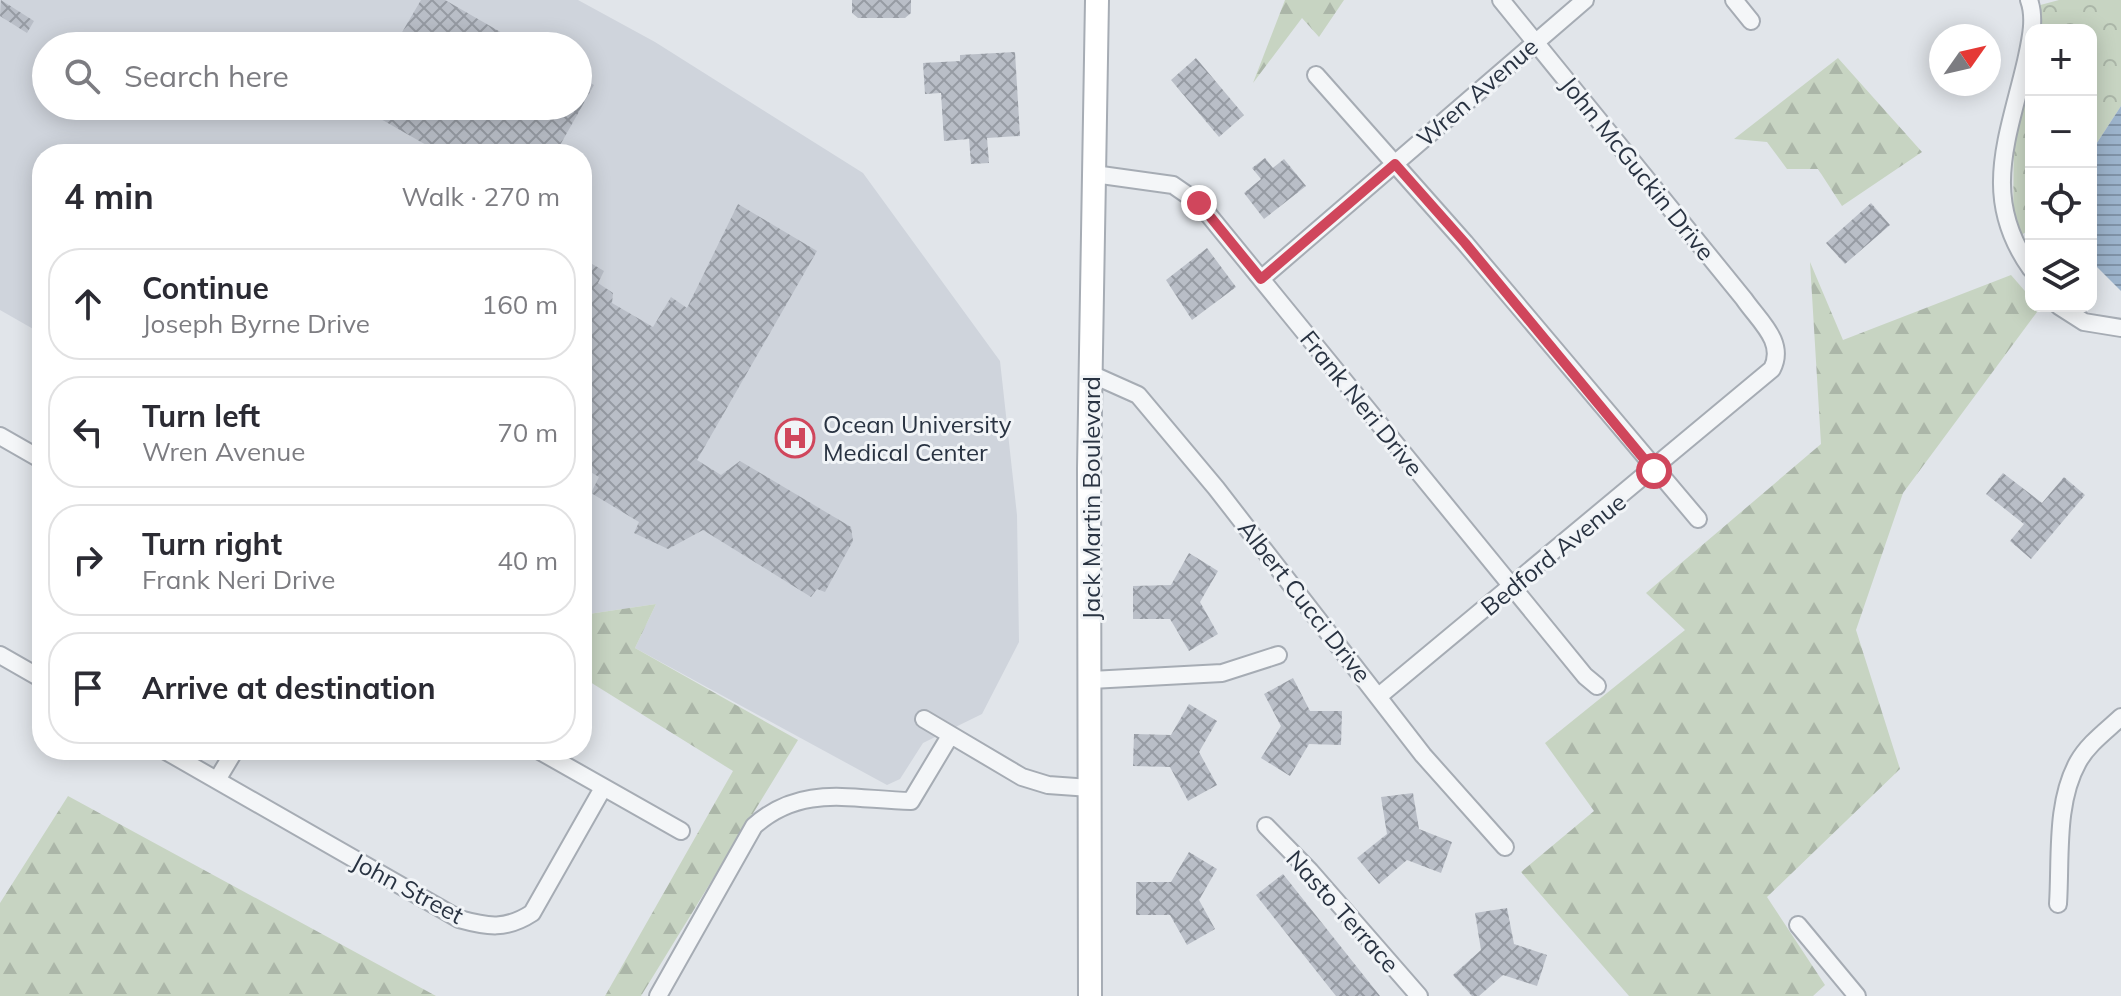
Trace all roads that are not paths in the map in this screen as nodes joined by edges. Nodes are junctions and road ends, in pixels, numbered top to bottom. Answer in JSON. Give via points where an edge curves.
{"nodes":[{"id":1,"x":1097,"y":0,"type":"edge"},
{"id":2,"x":1501,"y":0,"type":"edge"},
{"id":3,"x":1585,"y":0,"type":"edge"},
{"id":4,"x":1734,"y":0,"type":"edge"},
{"id":5,"x":2029,"y":0,"type":"edge"},
{"id":6,"x":1751,"y":21,"type":"dead end"},
{"id":7,"x":1536,"y":41,"type":"junction"},
{"id":8,"x":1316,"y":75,"type":"dead end"},
{"id":9,"x":1395,"y":164,"type":"junction"},
{"id":10,"x":1094,"y":174,"type":"junction"},
{"id":11,"x":2025,"y":258,"type":"edge"},
{"id":12,"x":1261,"y":279,"type":"junction"},
{"id":13,"x":1744,"y":299,"type":"joint"},
{"id":14,"x":2068,"y":312,"type":"edge"},
{"id":15,"x":2121,"y":328,"type":"edge"},
{"id":16,"x":1091,"y":374,"type":"junction"},
{"id":17,"x":0,"y":436,"type":"edge"},
{"id":18,"x":32,"y":454,"type":"edge"},
{"id":19,"x":1654,"y":471,"type":"junction"},
{"id":20,"x":1698,"y":519,"type":"dead end"},
{"id":21,"x":1510,"y":589,"type":"junction"},
{"id":22,"x":0,"y":655,"type":"edge"},
{"id":23,"x":1278,"y":655,"type":"dead end"},
{"id":24,"x":32,"y":673,"type":"edge"},
{"id":25,"x":1091,"y":680,"type":"junction"},
{"id":26,"x":1597,"y":686,"type":"dead end"},
{"id":27,"x":1379,"y":696,"type":"junction"},
{"id":28,"x":2121,"y":717,"type":"edge"},
{"id":29,"x":924,"y":719,"type":"dead end"},
{"id":30,"x":950,"y":736,"type":"junction"},
{"id":31,"x":182,"y":760,"type":"edge"},
{"id":32,"x":229,"y":760,"type":"edge"},
{"id":33,"x":555,"y":760,"type":"edge"},
{"id":34,"x":217,"y":780,"type":"junction"},
{"id":35,"x":603,"y":788,"type":"junction"},
{"id":36,"x":1090,"y":788,"type":"junction"},
{"id":37,"x":1266,"y":826,"type":"dead end"},
{"id":38,"x":681,"y":831,"type":"dead end"},
{"id":39,"x":1505,"y":847,"type":"dead end"},
{"id":40,"x":2058,"y":904,"type":"dead end"},
{"id":41,"x":1798,"y":925,"type":"dead end"},
{"id":42,"x":658,"y":996,"type":"edge"},
{"id":43,"x":1090,"y":996,"type":"edge"},
{"id":44,"x":1419,"y":996,"type":"edge"},
{"id":45,"x":1857,"y":996,"type":"edge"}],
"edges":[{"from":1,"to":10,"type":"street","name":"Jack Martin Boulevard"},
{"from":2,"to":7,"type":"street","name":"John McGuckin Drive"},
{"from":3,"to":7,"type":"street","name":"Wren Avenue"},
{"from":4,"to":6,"type":"street"},
{"from":5,"to":11,"type":"street","via":[[2031,39],[2000,176],[2003,218]]},
{"from":7,"to":9,"type":"street","name":"Wren Avenue"},
{"from":7,"to":13,"type":"street","name":"John McGuckin Drive"},
{"from":8,"to":9,"type":"street"},
{"from":9,"to":12,"type":"street","name":"Wren Avenue"},
{"from":9,"to":19,"type":"street"},
{"from":10,"to":12,"type":"street","name":"Frank Neri Drive","via":[[1173,185],[1199,203]]},
{"from":10,"to":16,"type":"street","name":"Jack Martin Boulevard"},
{"from":12,"to":21,"type":"street","name":"Frank Neri Drive"},
{"from":13,"to":19,"type":"street","name":"Bedford Avenue","via":[[1776,343],[1779,356],[1772,369]]},
{"from":14,"to":15,"type":"street","via":[[2084,322]]},
{"from":16,"to":25,"type":"street","name":"Jack Martin Boulevard"},
{"from":16,"to":27,"type":"street","name":"Albert Cucci Drive","via":[[1138,395]]},
{"from":17,"to":18,"type":"street"},
{"from":19,"to":20,"type":"street"},
{"from":19,"to":21,"type":"street","name":"Bedford Avenue"},
{"from":21,"to":26,"type":"street","name":"Frank Neri Drive"},
{"from":21,"to":27,"type":"street","name":"Bedford Avenue"},
{"from":22,"to":24,"type":"street"},
{"from":23,"to":25,"type":"street","via":[[1222,673]]},
{"from":25,"to":36,"type":"street","name":"Jack Martin Boulevard"},
{"from":27,"to":39,"type":"street","name":"Albert Cucci Drive","via":[[1423,755]]},
{"from":28,"to":40,"type":"street","via":[[2078,763],[2065,797]]},
{"from":29,"to":30,"type":"street"},
{"from":30,"to":36,"type":"street","via":[[1022,777]]},
{"from":30,"to":42,"type":"street","via":[[911,801],[814,796],[773,809],[754,826]]},
{"from":31,"to":34,"type":"street","name":"John Street"},
{"from":32,"to":34,"type":"street"},
{"from":33,"to":35,"type":"street"},
{"from":34,"to":35,"type":"street","name":"John Street","via":[[459,919],[487,927],[517,923],[532,913]]},
{"from":35,"to":38,"type":"street"},
{"from":36,"to":43,"type":"street","name":"Jack Martin Boulevard"},
{"from":37,"to":44,"type":"street","name":"Nasto Terrace"},
{"from":41,"to":45,"type":"street"}]}
